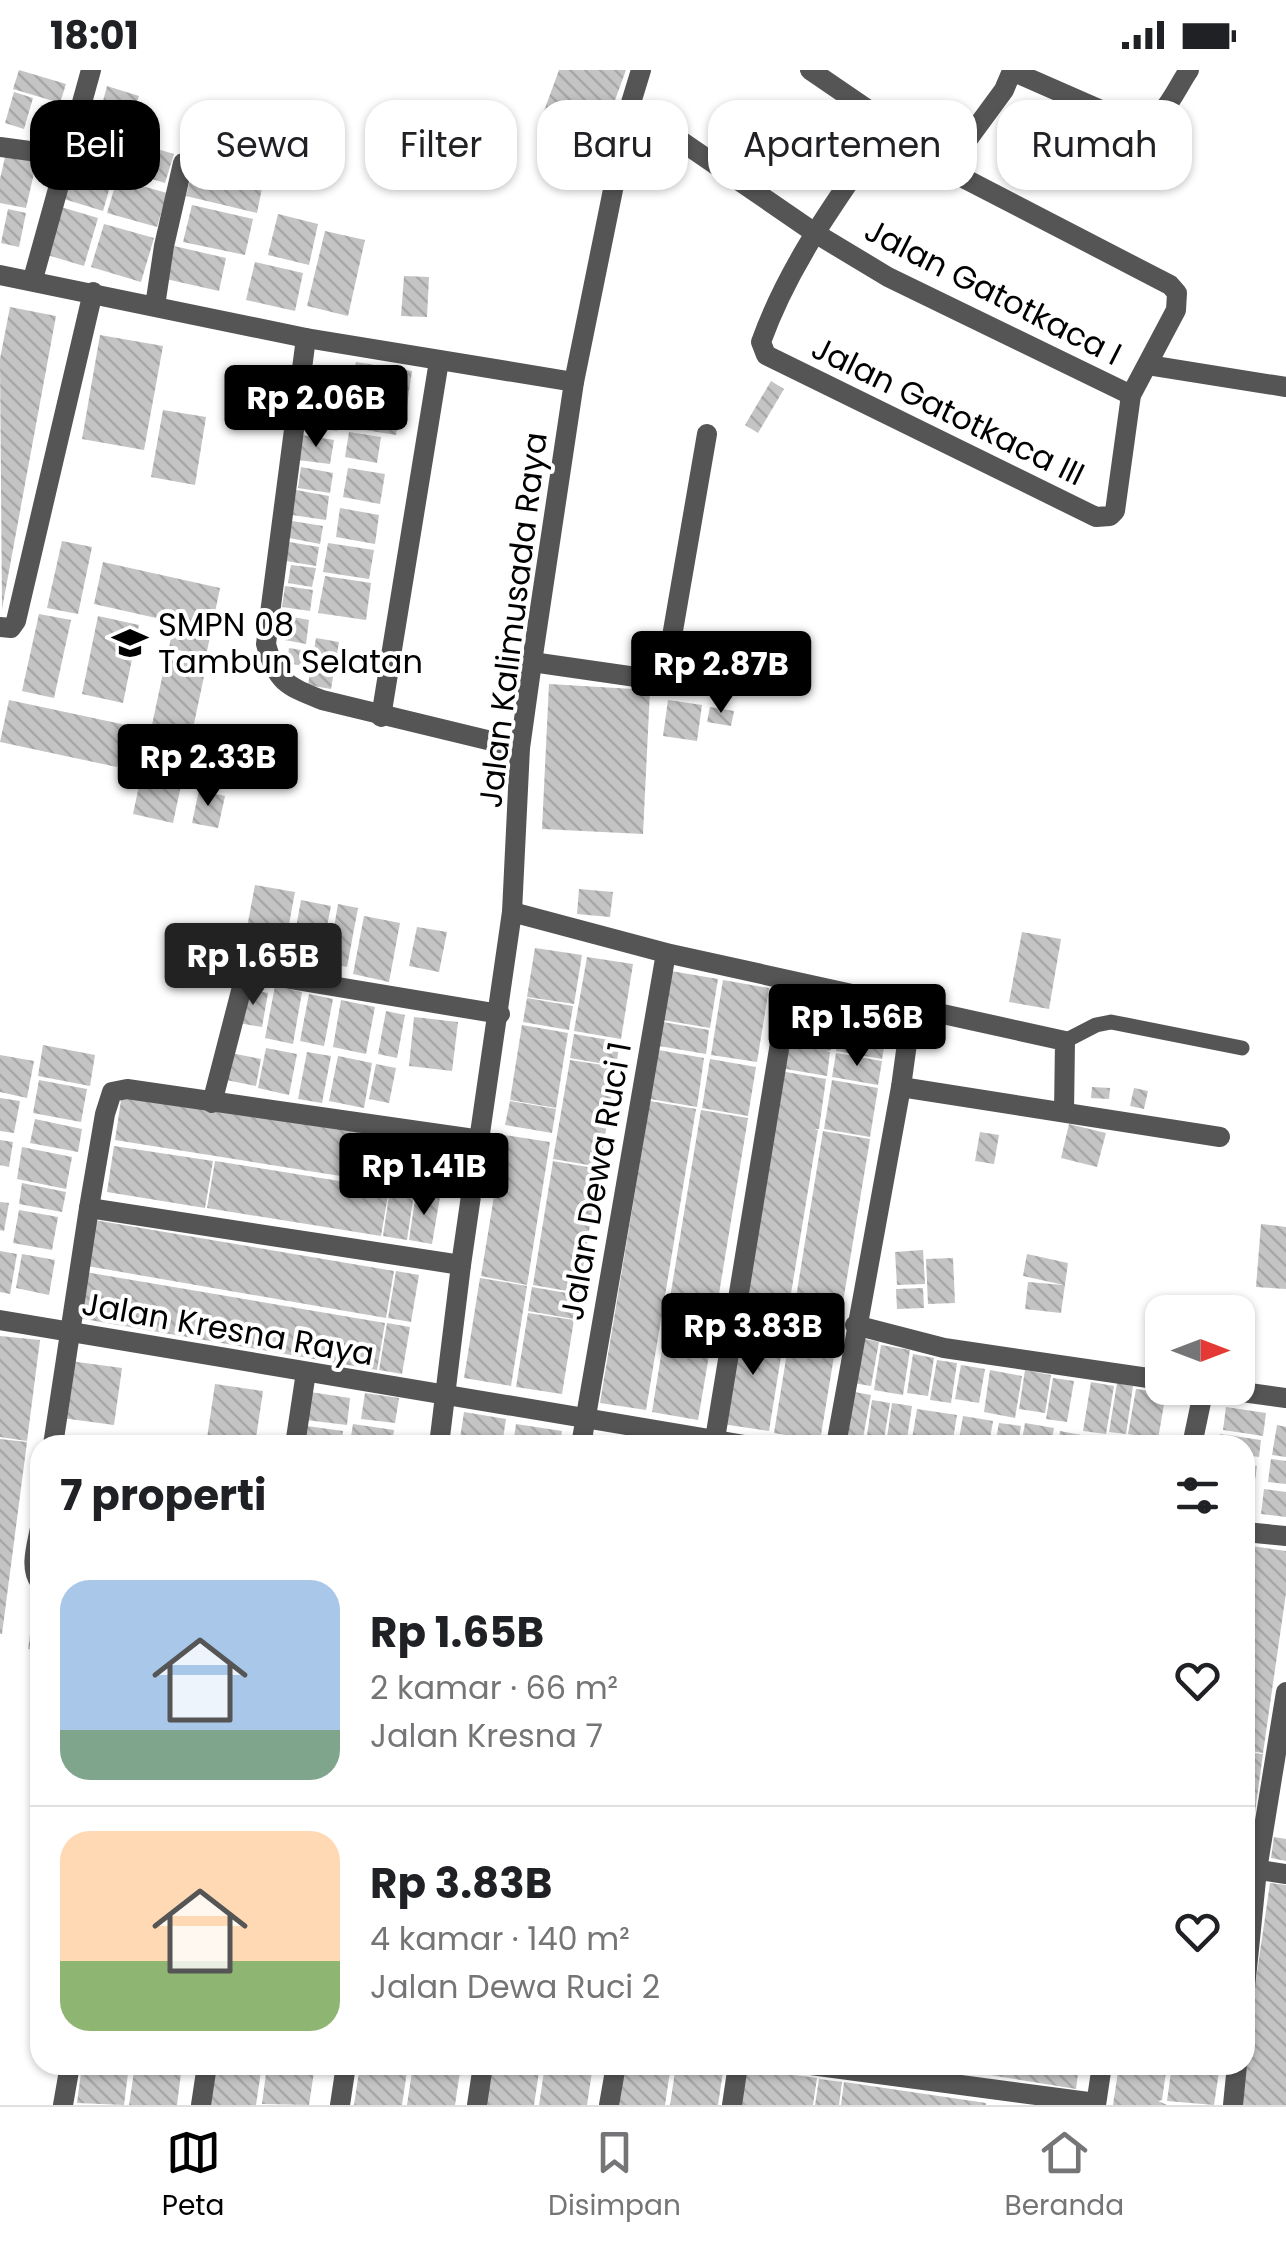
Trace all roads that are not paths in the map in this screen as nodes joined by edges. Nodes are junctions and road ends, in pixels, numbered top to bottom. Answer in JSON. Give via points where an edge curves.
{"nodes":[{"id":1,"x":91,"y":70,"type":"edge"},
{"id":2,"x":642,"y":70,"type":"edge"},
{"id":3,"x":810,"y":70,"type":"edge"},
{"id":4,"x":1188,"y":70,"type":"edge"},
{"id":5,"x":1012,"y":71,"type":"edge"},
{"id":6,"x":83,"y":100,"type":"edge"},
{"id":7,"x":632,"y":100,"type":"edge"},
{"id":8,"x":854,"y":100,"type":"edge"},
{"id":9,"x":977,"y":127,"type":"edge"},
{"id":10,"x":0,"y":146,"type":"edge"},
{"id":11,"x":688,"y":146,"type":"edge"},
{"id":12,"x":30,"y":150,"type":"edge"},
{"id":13,"x":180,"y":176,"type":"edge"},
{"id":14,"x":977,"y":185,"type":"edge"},
{"id":15,"x":58,"y":190,"type":"edge"},
{"id":16,"x":613,"y":190,"type":"edge"},
{"id":17,"x":844,"y":190,"type":"edge"},
{"id":18,"x":815,"y":232,"type":"junction"},
{"id":19,"x":0,"y":275,"type":"edge"},
{"id":20,"x":34,"y":279,"type":"junction"},
{"id":21,"x":93,"y":292,"type":"junction"},
{"id":22,"x":156,"y":306,"type":"junction"},
{"id":23,"x":306,"y":338,"type":"junction"},
{"id":24,"x":438,"y":362,"type":"junction"},
{"id":25,"x":1148,"y":365,"type":"junction"},
{"id":26,"x":574,"y":382,"type":"junction"},
{"id":27,"x":1286,"y":387,"type":"edge"},
{"id":28,"x":1131,"y":395,"type":"junction"},
{"id":29,"x":706,"y":434,"type":"dead end"},
{"id":30,"x":0,"y":628,"type":"edge"},
{"id":31,"x":532,"y":662,"type":"junction"},
{"id":32,"x":382,"y":717,"type":"junction"},
{"id":33,"x":520,"y":748,"type":"junction"},
{"id":34,"x":512,"y":912,"type":"junction"},
{"id":35,"x":666,"y":954,"type":"junction"},
{"id":36,"x":790,"y":982,"type":"junction"},
{"id":37,"x":912,"y":1007,"type":"junction"},
{"id":38,"x":500,"y":1014,"type":"junction"},
{"id":39,"x":1064,"y":1041,"type":"junction"},
{"id":40,"x":1242,"y":1048,"type":"dead end"},
{"id":41,"x":901,"y":1086,"type":"junction"},
{"id":42,"x":212,"y":1103,"type":"junction"},
{"id":43,"x":1064,"y":1112,"type":"junction"},
{"id":44,"x":1220,"y":1137,"type":"dead end"},
{"id":45,"x":480,"y":1140,"type":"junction"},
{"id":46,"x":89,"y":1208,"type":"junction"},
{"id":47,"x":460,"y":1266,"type":"junction"},
{"id":48,"x":0,"y":1320,"type":"edge"},
{"id":49,"x":855,"y":1325,"type":"junction"},
{"id":50,"x":71,"y":1333,"type":"junction"},
{"id":51,"x":306,"y":1372,"type":"junction"},
{"id":52,"x":1145,"y":1378,"type":"edge"},
{"id":53,"x":1255,"y":1394,"type":"edge"},
{"id":54,"x":446,"y":1396,"type":"junction"},
{"id":55,"x":1286,"y":1398,"type":"edge"},
{"id":56,"x":1200,"y":1405,"type":"edge"},
{"id":57,"x":586,"y":1418,"type":"junction"},
{"id":58,"x":55,"y":1435,"type":"edge"},
{"id":59,"x":297,"y":1435,"type":"edge"},
{"id":60,"x":440,"y":1435,"type":"edge"},
{"id":61,"x":583,"y":1435,"type":"edge"},
{"id":62,"x":677,"y":1435,"type":"edge"},
{"id":63,"x":715,"y":1435,"type":"edge"},
{"id":64,"x":838,"y":1435,"type":"edge"},
{"id":65,"x":1194,"y":1435,"type":"edge"},
{"id":66,"x":1255,"y":1533,"type":"edge"},
{"id":67,"x":1286,"y":1536,"type":"edge"},
{"id":68,"x":1286,"y":1692,"type":"edge"},
{"id":69,"x":1255,"y":1849,"type":"edge"},
{"id":70,"x":1255,"y":1870,"type":"edge"},
{"id":71,"x":1286,"y":1874,"type":"edge"},
{"id":72,"x":68,"y":2075,"type":"edge"},
{"id":73,"x":205,"y":2075,"type":"edge"},
{"id":74,"x":344,"y":2075,"type":"edge"},
{"id":75,"x":482,"y":2075,"type":"edge"},
{"id":76,"x":614,"y":2075,"type":"edge"},
{"id":77,"x":736,"y":2075,"type":"edge"},
{"id":78,"x":883,"y":2075,"type":"edge"},
{"id":79,"x":1100,"y":2075,"type":"edge"},
{"id":80,"x":1236,"y":2075,"type":"edge"},
{"id":81,"x":1096,"y":2104,"type":"edge"},
{"id":82,"x":62,"y":2105,"type":"edge"},
{"id":83,"x":201,"y":2105,"type":"edge"},
{"id":84,"x":340,"y":2105,"type":"edge"},
{"id":85,"x":477,"y":2105,"type":"edge"},
{"id":86,"x":609,"y":2105,"type":"edge"},
{"id":87,"x":732,"y":2105,"type":"edge"},
{"id":88,"x":1233,"y":2105,"type":"edge"}],
"edges":[{"from":1,"to":6,"type":"street"},
{"from":2,"to":7,"type":"street","name":"Jalan Kalimusada Raya"},
{"from":3,"to":8,"type":"street","name":"Jalan Gatotkaca III"},
{"from":4,"to":5,"type":"street","via":[[1156,120],[1145,126]]},
{"from":5,"to":9,"type":"street"},
{"from":10,"to":12,"type":"street"},
{"from":11,"to":18,"type":"street","name":"Jalan Gatotkaca I"},
{"from":13,"to":22,"type":"street"},
{"from":14,"to":25,"type":"street","name":"Jalan Gatotkaca III","via":[[1170,285],[1176,310]]},
{"from":15,"to":20,"type":"street"},
{"from":16,"to":26,"type":"street","name":"Jalan Kalimusada Raya"},
{"from":17,"to":18,"type":"street"},
{"from":18,"to":28,"type":"street","name":"Jalan Gatotkaca I","via":[[888,278]]},
{"from":18,"to":28,"type":"street","name":"Jalan Gatotkaca III","via":[[777,297],[761,342],[766,355],[1103,518],[1115,511]]},
{"from":19,"to":20,"type":"street"},
{"from":20,"to":21,"type":"street"},
{"from":21,"to":22,"type":"street"},
{"from":21,"to":30,"type":"street","via":[[16,621]]},
{"from":22,"to":23,"type":"street"},
{"from":23,"to":24,"type":"street"},
{"from":23,"to":32,"type":"street","via":[[266,644],[273,669],[292,688]]},
{"from":24,"to":26,"type":"street"},
{"from":24,"to":32,"type":"street"},
{"from":25,"to":27,"type":"street"},
{"from":25,"to":28,"type":"street","name":"Jalan Gatotkaca III"},
{"from":26,"to":31,"type":"street","name":"Jalan Kalimusada Raya"},
{"from":29,"to":31,"type":"street","via":[[664,677]]},
{"from":31,"to":33,"type":"street","name":"Jalan Kalimusada Raya"},
{"from":32,"to":33,"type":"street"},
{"from":33,"to":34,"type":"street","name":"Jalan Kalimusada Raya"},
{"from":34,"to":35,"type":"street"},
{"from":34,"to":38,"type":"street","name":"Jalan Kalimusada Raya"},
{"from":35,"to":36,"type":"street"},
{"from":35,"to":57,"type":"street","name":"Jalan Dewa Ruci 1"},
{"from":36,"to":37,"type":"street"},
{"from":36,"to":63,"type":"street"},
{"from":37,"to":39,"type":"street"},
{"from":37,"to":41,"type":"street"},
{"from":38,"to":42,"type":"street","via":[[278,977],[251,979],[242,987]]},
{"from":38,"to":45,"type":"street","name":"Jalan Kalimusada Raya"},
{"from":39,"to":40,"type":"lane","via":[[1111,1022]]},
{"from":39,"to":43,"type":"street"},
{"from":41,"to":43,"type":"street"},
{"from":41,"to":49,"type":"street"},
{"from":42,"to":45,"type":"street"},
{"from":42,"to":46,"type":"street","via":[[112,1092]]},
{"from":43,"to":44,"type":"street"},
{"from":45,"to":47,"type":"street","name":"Jalan Kalimusada Raya"},
{"from":46,"to":47,"type":"street"},
{"from":46,"to":50,"type":"street"},
{"from":47,"to":54,"type":"street","name":"Jalan Kalimusada Raya"},
{"from":48,"to":50,"type":"street","name":"Jalan Kresna Raya"},
{"from":49,"to":52,"type":"street","via":[[944,1348]]},
{"from":49,"to":64,"type":"street"},
{"from":50,"to":51,"type":"street","name":"Jalan Kresna Raya"},
{"from":50,"to":58,"type":"street"},
{"from":51,"to":54,"type":"street","name":"Jalan Kresna Raya"},
{"from":51,"to":59,"type":"street"},
{"from":53,"to":55,"type":"street"},
{"from":54,"to":57,"type":"street","name":"Jalan Kresna Raya"},
{"from":54,"to":60,"type":"street","name":"Jalan Kalimusada Raya"},
{"from":56,"to":65,"type":"street"},
{"from":57,"to":61,"type":"street","name":"Jalan Dewa Ruci 1"},
{"from":57,"to":62,"type":"street","name":"Jalan Kresna Raya"},
{"from":66,"to":67,"type":"street"},
{"from":68,"to":69,"type":"street"},
{"from":70,"to":71,"type":"street"},
{"from":72,"to":82,"type":"street"},
{"from":73,"to":83,"type":"street"},
{"from":74,"to":84,"type":"street"},
{"from":75,"to":85,"type":"street"},
{"from":76,"to":86,"type":"street"},
{"from":77,"to":87,"type":"street"},
{"from":78,"to":81,"type":"street"},
{"from":79,"to":81,"type":"street"},
{"from":80,"to":88,"type":"street"}]}
